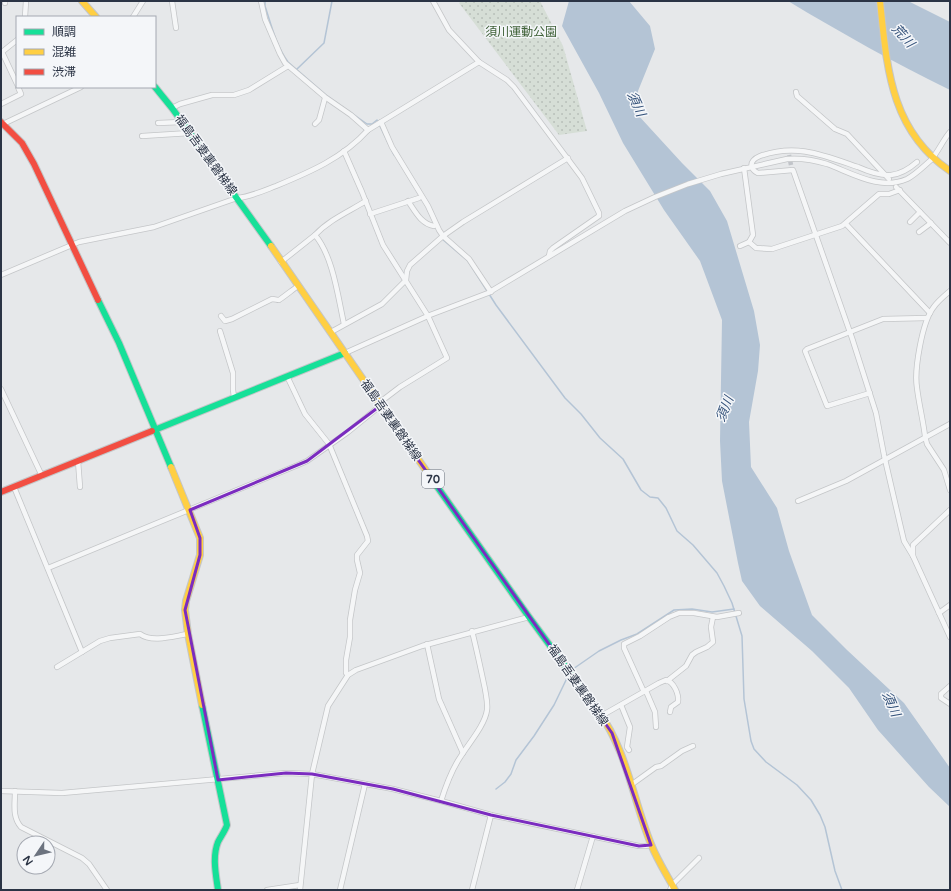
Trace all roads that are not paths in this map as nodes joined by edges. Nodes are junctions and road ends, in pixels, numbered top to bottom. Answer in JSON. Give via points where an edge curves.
{"nodes":[{"id":1,"x":26,"y":1,"type":"edge"},
{"id":2,"x":82,"y":1,"type":"edge"},
{"id":3,"x":143,"y":1,"type":"edge"},
{"id":4,"x":172,"y":1,"type":"edge"},
{"id":5,"x":261,"y":1,"type":"edge"},
{"id":6,"x":433,"y":1,"type":"edge"},
{"id":7,"x":880,"y":1,"type":"edge"},
{"id":8,"x":25,"y":16,"type":"edge"},
{"id":9,"x":95,"y":16,"type":"edge"},
{"id":10,"x":134,"y":16,"type":"edge"},
{"id":11,"x":176,"y":28,"type":"dead end"},
{"id":12,"x":16,"y":41,"type":"edge"},
{"id":13,"x":7,"y":62,"type":"junction"},
{"id":14,"x":479,"y":62,"type":"junction"},
{"id":15,"x":1,"y":65,"type":"edge"},
{"id":16,"x":288,"y":66,"type":"junction"},
{"id":17,"x":16,"y":82,"type":"edge"},
{"id":18,"x":19,"y":88,"type":"edge"},
{"id":19,"x":79,"y":88,"type":"edge"},
{"id":20,"x":156,"y":88,"type":"edge"},
{"id":21,"x":796,"y":92,"type":"dead end"},
{"id":22,"x":325,"y":98,"type":"junction"},
{"id":23,"x":1,"y":104,"type":"edge"},
{"id":24,"x":172,"y":108,"type":"junction"},
{"id":25,"x":158,"y":122,"type":"dead end"},
{"id":26,"x":182,"y":122,"type":"junction"},
{"id":27,"x":381,"y":122,"type":"junction"},
{"id":28,"x":2,"y":123,"type":"edge"},
{"id":29,"x":315,"y":124,"type":"dead end"},
{"id":30,"x":368,"y":130,"type":"junction"},
{"id":31,"x":950,"y":132,"type":"edge"},
{"id":32,"x":190,"y":133,"type":"junction"},
{"id":33,"x":142,"y":136,"type":"dead end"},
{"id":34,"x":344,"y":151,"type":"junction"},
{"id":35,"x":568,"y":158,"type":"junction"},
{"id":36,"x":932,"y":158,"type":"junction"},
{"id":37,"x":917,"y":162,"type":"dead end"},
{"id":38,"x":752,"y":167,"type":"junction"},
{"id":39,"x":744,"y":168,"type":"junction"},
{"id":40,"x":950,"y":171,"type":"edge"},
{"id":41,"x":885,"y":175,"type":"junction"},
{"id":42,"x":889,"y":179,"type":"dead end"},
{"id":43,"x":237,"y":198,"type":"junction"},
{"id":44,"x":419,"y":198,"type":"dead end"},
{"id":45,"x":366,"y":201,"type":"junction"},
{"id":46,"x":408,"y":201,"type":"junction"},
{"id":47,"x":920,"y":212,"type":"junction"},
{"id":48,"x":370,"y":214,"type":"junction"},
{"id":49,"x":910,"y":222,"type":"dead end"},
{"id":50,"x":931,"y":223,"type":"junction"},
{"id":51,"x":846,"y":224,"type":"junction"},
{"id":52,"x":434,"y":226,"type":"dead end"},
{"id":53,"x":919,"y":232,"type":"dead end"},
{"id":54,"x":816,"y":234,"type":"junction"},
{"id":55,"x":315,"y":235,"type":"junction"},
{"id":56,"x":444,"y":236,"type":"junction"},
{"id":57,"x":749,"y":242,"type":"junction"},
{"id":58,"x":950,"y":243,"type":"edge"},
{"id":59,"x":73,"y":245,"type":"junction"},
{"id":60,"x":740,"y":246,"type":"dead end"},
{"id":61,"x":549,"y":256,"type":"junction"},
{"id":62,"x":281,"y":262,"type":"junction"},
{"id":63,"x":1,"y":274,"type":"edge"},
{"id":64,"x":406,"y":280,"type":"junction"},
{"id":65,"x":298,"y":286,"type":"junction"},
{"id":66,"x":950,"y":291,"type":"edge"},
{"id":67,"x":491,"y":292,"type":"junction"},
{"id":68,"x":930,"y":313,"type":"junction"},
{"id":69,"x":221,"y":316,"type":"dead end"},
{"id":70,"x":428,"y":316,"type":"junction"},
{"id":71,"x":928,"y":318,"type":"junction"},
{"id":72,"x":344,"y":324,"type":"junction"},
{"id":73,"x":220,"y":331,"type":"dead end"},
{"id":74,"x":331,"y":332,"type":"junction"},
{"id":75,"x":850,"y":333,"type":"junction"},
{"id":76,"x":345,"y":353,"type":"junction"},
{"id":77,"x":287,"y":376,"type":"junction"},
{"id":78,"x":1,"y":389,"type":"edge"},
{"id":79,"x":870,"y":393,"type":"junction"},
{"id":80,"x":234,"y":397,"type":"junction"},
{"id":81,"x":380,"y":404,"type":"junction"},
{"id":82,"x":950,"y":424,"type":"edge"},
{"id":83,"x":156,"y":429,"type":"junction"},
{"id":84,"x":925,"y":436,"type":"junction"},
{"id":85,"x":329,"y":444,"type":"junction"},
{"id":86,"x":885,"y":460,"type":"junction"},
{"id":87,"x":78,"y":461,"type":"junction"},
{"id":88,"x":42,"y":476,"type":"junction"},
{"id":89,"x":949,"y":484,"type":"edge"},
{"id":90,"x":14,"y":487,"type":"junction"},
{"id":91,"x":80,"y":487,"type":"dead end"},
{"id":92,"x":950,"y":490,"type":"edge"},
{"id":93,"x":1,"y":492,"type":"edge"},
{"id":94,"x":798,"y":501,"type":"dead end"},
{"id":95,"x":190,"y":510,"type":"junction"},
{"id":96,"x":950,"y":510,"type":"edge"},
{"id":97,"x":913,"y":556,"type":"junction"},
{"id":98,"x":48,"y":568,"type":"junction"},
{"id":99,"x":950,"y":605,"type":"edge"},
{"id":100,"x":739,"y":613,"type":"dead end"},
{"id":101,"x":939,"y":613,"type":"junction"},
{"id":102,"x":713,"y":616,"type":"junction"},
{"id":103,"x":530,"y":617,"type":"junction"},
{"id":104,"x":472,"y":632,"type":"junction"},
{"id":105,"x":188,"y":634,"type":"junction"},
{"id":106,"x":950,"y":637,"type":"edge"},
{"id":107,"x":427,"y":644,"type":"junction"},
{"id":108,"x":82,"y":652,"type":"junction"},
{"id":109,"x":57,"y":668,"type":"dead end"},
{"id":110,"x":348,"y":675,"type":"junction"},
{"id":111,"x":667,"y":681,"type":"junction"},
{"id":112,"x":950,"y":686,"type":"edge"},
{"id":113,"x":645,"y":691,"type":"junction"},
{"id":114,"x":950,"y":704,"type":"edge"},
{"id":115,"x":621,"y":705,"type":"junction"},
{"id":116,"x":670,"y":712,"type":"dead end"},
{"id":117,"x":601,"y":716,"type":"junction"},
{"id":118,"x":656,"y":727,"type":"dead end"},
{"id":119,"x":694,"y":746,"type":"dead end"},
{"id":120,"x":629,"y":750,"type":"dead end"},
{"id":121,"x":463,"y":754,"type":"junction"},
{"id":122,"x":312,"y":774,"type":"junction"},
{"id":123,"x":218,"y":780,"type":"junction"},
{"id":124,"x":365,"y":784,"type":"junction"},
{"id":125,"x":631,"y":785,"type":"junction"},
{"id":126,"x":1,"y":791,"type":"edge"},
{"id":127,"x":15,"y":791,"type":"junction"},
{"id":128,"x":440,"y":800,"type":"junction"},
{"id":129,"x":491,"y":815,"type":"junction"},
{"id":130,"x":593,"y":836,"type":"junction"},
{"id":131,"x":651,"y":845,"type":"junction"},
{"id":132,"x":699,"y":858,"type":"dead end"},
{"id":133,"x":300,"y":888,"type":"edge"},
{"id":134,"x":672,"y":888,"type":"edge"},
{"id":135,"x":107,"y":890,"type":"edge"},
{"id":136,"x":218,"y":890,"type":"edge"},
{"id":137,"x":267,"y":890,"type":"edge"},
{"id":138,"x":340,"y":890,"type":"edge"},
{"id":139,"x":472,"y":890,"type":"edge"},
{"id":140,"x":577,"y":890,"type":"edge"}],
"edges":[{"from":1,"to":8,"type":"street"},
{"from":2,"to":9,"type":"street"},
{"from":3,"to":10,"type":"street"},
{"from":4,"to":11,"type":"street"},
{"from":5,"to":16,"type":"street","via":[[280,54]]},
{"from":6,"to":14,"type":"street","via":[[449,30]]},
{"from":7,"to":36,"type":"street","via":[[891,83],[901,115],[915,138]]},
{"from":12,"to":13,"type":"street","via":[[2,52]]},
{"from":13,"to":15,"type":"street"},
{"from":13,"to":17,"type":"street"},
{"from":14,"to":27,"type":"street"},
{"from":14,"to":35,"type":"street","via":[[514,87]]},
{"from":16,"to":22,"type":"street"},
{"from":16,"to":24,"type":"street","via":[[249,90],[212,95]]},
{"from":18,"to":23,"type":"street","via":[[21,94]]},
{"from":19,"to":28,"type":"street"},
{"from":20,"to":24,"type":"street","name":"福島吾妻裏磐梯線","number":"70"},
{"from":21,"to":41,"type":"street","via":[[797,96],[835,128],[847,134]]},
{"from":22,"to":29,"type":"street","via":[[319,120]]},
{"from":22,"to":30,"type":"street"},
{"from":24,"to":26,"type":"street","name":"福島吾妻裏磐梯線","number":"70"},
{"from":25,"to":26,"type":"street"},
{"from":26,"to":32,"type":"street","name":"福島吾妻裏磐梯線","number":"70"},
{"from":27,"to":30,"type":"street"},
{"from":27,"to":56,"type":"street","via":[[392,147]]},
{"from":28,"to":59,"type":"street","via":[[27,150]]},
{"from":30,"to":34,"type":"street"},
{"from":31,"to":36,"type":"street"},
{"from":32,"to":33,"type":"street"},
{"from":32,"to":43,"type":"street","name":"福島吾妻裏磐梯線","number":"70"},
{"from":34,"to":43,"type":"street","via":[[312,171]]},
{"from":34,"to":45,"type":"street"},
{"from":35,"to":56,"type":"street"},
{"from":35,"to":61,"type":"street","via":[[582,178],[599,216],[553,248]]},
{"from":36,"to":38,"type":"street","via":[[909,178],[890,183],[867,180],[826,164],[797,158]]},
{"from":36,"to":40,"type":"street"},
{"from":37,"to":41,"type":"street","via":[[907,170]]},
{"from":38,"to":39,"type":"street"},
{"from":38,"to":41,"type":"street","via":[[753,160],[758,157],[812,152]]},
{"from":38,"to":54,"type":"street","via":[[758,174],[792,168]]},
{"from":39,"to":57,"type":"street","via":[[753,231]]},
{"from":39,"to":61,"type":"street","via":[[654,197],[625,211]]},
{"from":41,"to":42,"type":"street"},
{"from":43,"to":59,"type":"street","via":[[154,227]]},
{"from":43,"to":62,"type":"street","name":"福島吾妻裏磐梯線","number":"70"},
{"from":44,"to":46,"type":"street"},
{"from":45,"to":48,"type":"street"},
{"from":45,"to":55,"type":"street","via":[[334,219]]},
{"from":46,"to":48,"type":"street"},
{"from":46,"to":52,"type":"street","via":[[425,223]]},
{"from":47,"to":49,"type":"street"},
{"from":47,"to":50,"type":"street"},
{"from":47,"to":51,"type":"street","via":[[898,189],[889,194],[879,194]]},
{"from":48,"to":64,"type":"street","via":[[384,245]]},
{"from":50,"to":53,"type":"street"},
{"from":50,"to":58,"type":"street"},
{"from":51,"to":54,"type":"street"},
{"from":51,"to":68,"type":"street"},
{"from":54,"to":57,"type":"street","via":[[772,249],[756,248]]},
{"from":54,"to":75,"type":"street"},
{"from":55,"to":62,"type":"street"},
{"from":55,"to":72,"type":"street","via":[[328,256]]},
{"from":56,"to":64,"type":"street","via":[[410,265]]},
{"from":56,"to":67,"type":"street","via":[[469,259]]},
{"from":57,"to":60,"type":"street"},
{"from":59,"to":63,"type":"street"},
{"from":59,"to":83,"type":"street"},
{"from":61,"to":67,"type":"street"},
{"from":62,"to":65,"type":"street","name":"福島吾妻裏磐梯線","number":"70"},
{"from":64,"to":70,"type":"street"},
{"from":64,"to":72,"type":"street","via":[[382,304]]},
{"from":65,"to":69,"type":"street","via":[[282,299],[272,299],[232,320],[225,321]]},
{"from":65,"to":74,"type":"street","name":"福島吾妻裏磐梯線","number":"70"},
{"from":66,"to":68,"type":"street"},
{"from":67,"to":70,"type":"street"},
{"from":68,"to":71,"type":"street"},
{"from":70,"to":76,"type":"street"},
{"from":70,"to":81,"type":"street","via":[[448,358],[400,387]]},
{"from":71,"to":75,"type":"street","via":[[883,319]]},
{"from":71,"to":84,"type":"street","via":[[916,373]]},
{"from":72,"to":74,"type":"street"},
{"from":73,"to":80,"type":"street","via":[[234,372]]},
{"from":74,"to":76,"type":"street","name":"福島吾妻裏磐梯線","number":"70"},
{"from":75,"to":79,"type":"street"},
{"from":75,"to":79,"type":"street","via":[[805,351],[827,406]]},
{"from":76,"to":77,"type":"street"},
{"from":76,"to":81,"type":"street","name":"福島吾妻裏磐梯線","number":"70"},
{"from":77,"to":80,"type":"street"},
{"from":77,"to":85,"type":"street","via":[[305,414]]},
{"from":78,"to":88,"type":"street"},
{"from":79,"to":86,"type":"street"},
{"from":80,"to":83,"type":"street"},
{"from":81,"to":85,"type":"street","via":[[348,432]]},
{"from":81,"to":103,"type":"street","name":"福島吾妻裏磐梯線","number":"70"},
{"from":82,"to":84,"type":"street"},
{"from":83,"to":87,"type":"street"},
{"from":83,"to":95,"type":"street"},
{"from":84,"to":86,"type":"street"},
{"from":84,"to":89,"type":"street"},
{"from":85,"to":95,"type":"street","via":[[307,461]]},
{"from":85,"to":110,"type":"street","via":[[368,541],[357,555],[360,572],[350,620],[346,660]]},
{"from":86,"to":94,"type":"street","via":[[846,481]]},
{"from":86,"to":97,"type":"street","via":[[904,541]]},
{"from":87,"to":88,"type":"street"},
{"from":87,"to":91,"type":"street"},
{"from":88,"to":90,"type":"street"},
{"from":89,"to":92,"type":"street"},
{"from":90,"to":93,"type":"street"},
{"from":90,"to":98,"type":"street"},
{"from":95,"to":98,"type":"street"},
{"from":95,"to":105,"type":"street","via":[[201,547],[199,564],[186,601]]},
{"from":96,"to":97,"type":"street","via":[[913,545]]},
{"from":97,"to":101,"type":"street"},
{"from":98,"to":108,"type":"street"},
{"from":99,"to":101,"type":"street"},
{"from":100,"to":102,"type":"street"},
{"from":101,"to":106,"type":"street"},
{"from":102,"to":111,"type":"street","via":[[712,642],[692,655],[686,666]]},
{"from":102,"to":113,"type":"street","via":[[686,613],[673,615],[624,644]]},
{"from":103,"to":104,"type":"street"},
{"from":103,"to":117,"type":"street","name":"福島吾妻裏磐梯線","number":"70"},
{"from":104,"to":107,"type":"street"},
{"from":104,"to":121,"type":"street","via":[[482,672],[487,710]]},
{"from":105,"to":108,"type":"street","via":[[156,638],[145,638],[140,634],[110,638]]},
{"from":105,"to":123,"type":"street"},
{"from":107,"to":110,"type":"street"},
{"from":107,"to":121,"type":"street","via":[[440,699]]},
{"from":108,"to":109,"type":"street"},
{"from":110,"to":122,"type":"street","via":[[328,706]]},
{"from":111,"to":113,"type":"street"},
{"from":111,"to":116,"type":"street","via":[[671,683],[678,697],[678,702],[671,707]]},
{"from":112,"to":114,"type":"street","via":[[941,694],[941,698]]},
{"from":113,"to":115,"type":"street"},
{"from":113,"to":118,"type":"street","via":[[655,712]]},
{"from":115,"to":117,"type":"street"},
{"from":115,"to":120,"type":"street","via":[[630,726],[627,747]]},
{"from":117,"to":125,"type":"street","name":"福島吾妻裏磐梯線","number":"70","via":[[619,749]]},
{"from":119,"to":125,"type":"street","via":[[682,751]]},
{"from":121,"to":128,"type":"street"},
{"from":122,"to":123,"type":"street"},
{"from":122,"to":124,"type":"street"},
{"from":122,"to":133,"type":"street"},
{"from":123,"to":127,"type":"street","via":[[62,792]]},
{"from":123,"to":136,"type":"street","via":[[227,825],[216,849]]},
{"from":124,"to":128,"type":"street"},
{"from":124,"to":138,"type":"street"},
{"from":125,"to":131,"type":"street","name":"福島吾妻裏磐梯線","number":"70"},
{"from":126,"to":127,"type":"street"},
{"from":127,"to":135,"type":"street","via":[[15,815],[21,826],[82,858]]},
{"from":128,"to":129,"type":"street"},
{"from":129,"to":130,"type":"street"},
{"from":129,"to":139,"type":"street"},
{"from":130,"to":131,"type":"street","via":[[639,846]]},
{"from":130,"to":140,"type":"street"},
{"from":131,"to":134,"type":"street","name":"福島吾妻裏磐梯線","number":"70"},
{"from":132,"to":134,"type":"street"},
{"from":133,"to":137,"type":"street"}]}
